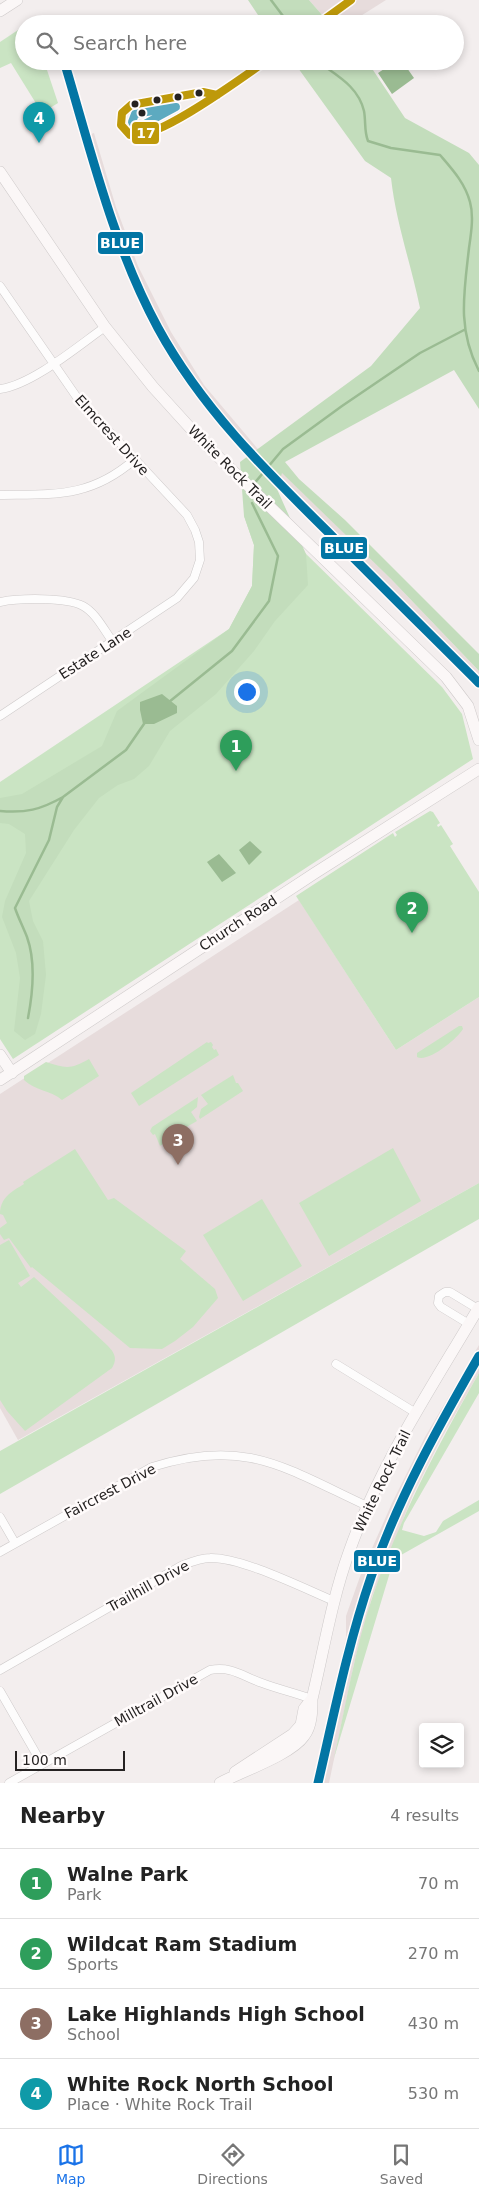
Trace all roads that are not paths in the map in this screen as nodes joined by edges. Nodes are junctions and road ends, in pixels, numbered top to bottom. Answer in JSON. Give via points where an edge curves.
{"nodes":[{"id":1,"x":17,"y":0,"type":"edge"},
{"id":2,"x":351,"y":0,"type":"edge"},
{"id":3,"x":0,"y":11,"type":"edge"},
{"id":4,"x":329,"y":15,"type":"edge"},
{"id":5,"x":253,"y":70,"type":"edge"},
{"id":6,"x":217,"y":95,"type":"dead end"},
{"id":7,"x":0,"y":172,"type":"edge"},
{"id":8,"x":0,"y":286,"type":"edge"},
{"id":9,"x":106,"y":327,"type":"junction"},
{"id":10,"x":53,"y":363,"type":"junction"},
{"id":11,"x":0,"y":389,"type":"edge"},
{"id":12,"x":134,"y":460,"type":"junction"},
{"id":13,"x":0,"y":495,"type":"edge"},
{"id":14,"x":188,"y":587,"type":"joint"},
{"id":15,"x":0,"y":602,"type":"edge"},
{"id":16,"x":112,"y":642,"type":"junction"},
{"id":17,"x":0,"y":716,"type":"edge"},
{"id":18,"x":479,"y":740,"type":"edge"},
{"id":19,"x":479,"y":769,"type":"edge"},
{"id":20,"x":0,"y":1055,"type":"edge"},
{"id":21,"x":12,"y":1073,"type":"junction"},
{"id":22,"x":0,"y":1080,"type":"edge"},
{"id":23,"x":479,"y":1308,"type":"edge"},
{"id":24,"x":469,"y":1324,"type":"junction"},
{"id":25,"x":336,"y":1364,"type":"dead end"},
{"id":26,"x":416,"y":1413,"type":"junction"},
{"id":27,"x":367,"y":1506,"type":"junction"},
{"id":28,"x":0,"y":1516,"type":"edge"},
{"id":29,"x":15,"y":1543,"type":"junction"},
{"id":30,"x":0,"y":1552,"type":"edge"},
{"id":31,"x":334,"y":1601,"type":"junction"},
{"id":32,"x":0,"y":1670,"type":"edge"},
{"id":33,"x":0,"y":1691,"type":"edge"},
{"id":34,"x":312,"y":1698,"type":"junction"},
{"id":35,"x":42,"y":1764,"type":"junction"},
{"id":36,"x":222,"y":1782,"type":"edge"},
{"id":37,"x":9,"y":1783,"type":"edge"}],
"edges":[{"from":1,"to":3,"type":"street"},
{"from":2,"to":4,"type":"street"},
{"from":5,"to":6,"type":"street"},
{"from":7,"to":9,"type":"street","name":"White Rock Trail"},
{"from":8,"to":10,"type":"street","name":"Elmcrest Drive"},
{"from":9,"to":10,"type":"street"},
{"from":9,"to":18,"type":"street","name":"White Rock Trail","via":[[153,387],[202,441],[446,677],[468,706]]},
{"from":10,"to":11,"type":"street","via":[[23,382]]},
{"from":10,"to":12,"type":"street","name":"Elmcrest Drive","via":[[76,396]]},
{"from":12,"to":13,"type":"street","via":[[103,481],[78,492]]},
{"from":12,"to":14,"type":"street","name":"Elmcrest Drive","via":[[187,515],[195,530],[200,542],[200,560]]},
{"from":14,"to":16,"type":"street","name":"Estate Lane"},
{"from":15,"to":16,"type":"street","via":[[43,600],[82,605],[93,613]]},
{"from":16,"to":17,"type":"street","name":"Estate Lane"},
{"from":19,"to":21,"type":"street","name":"Church Road","via":[[314,873]]},
{"from":20,"to":21,"type":"street"},
{"from":21,"to":22,"type":"street","name":"Church Road"},
{"from":23,"to":24,"type":"street","name":"White Rock Trail"},
{"from":23,"to":24,"type":"street","via":[[450,1292],[439,1296],[441,1307]]},
{"from":24,"to":26,"type":"street","name":"White Rock Trail"},
{"from":25,"to":26,"type":"street"},
{"from":26,"to":27,"type":"street","name":"White Rock Trail"},
{"from":27,"to":29,"type":"street","name":"Faircrest Drive","via":[[267,1461],[242,1455],[202,1455],[152,1467]]},
{"from":27,"to":31,"type":"street","name":"White Rock Trail"},
{"from":28,"to":29,"type":"street"},
{"from":29,"to":30,"type":"street","name":"Faircrest Drive"},
{"from":31,"to":32,"type":"street","name":"Trailhill Drive","via":[[240,1563],[210,1558],[196,1560]]},
{"from":31,"to":34,"type":"street","name":"White Rock Trail"},
{"from":33,"to":35,"type":"street"},
{"from":34,"to":35,"type":"street","name":"Milltrail Drive","via":[[262,1683],[234,1670],[210,1670]]},
{"from":34,"to":36,"type":"street","name":"White Rock Trail","via":[[305,1736],[241,1766]]},
{"from":35,"to":37,"type":"street","name":"Milltrail Drive"}]}
